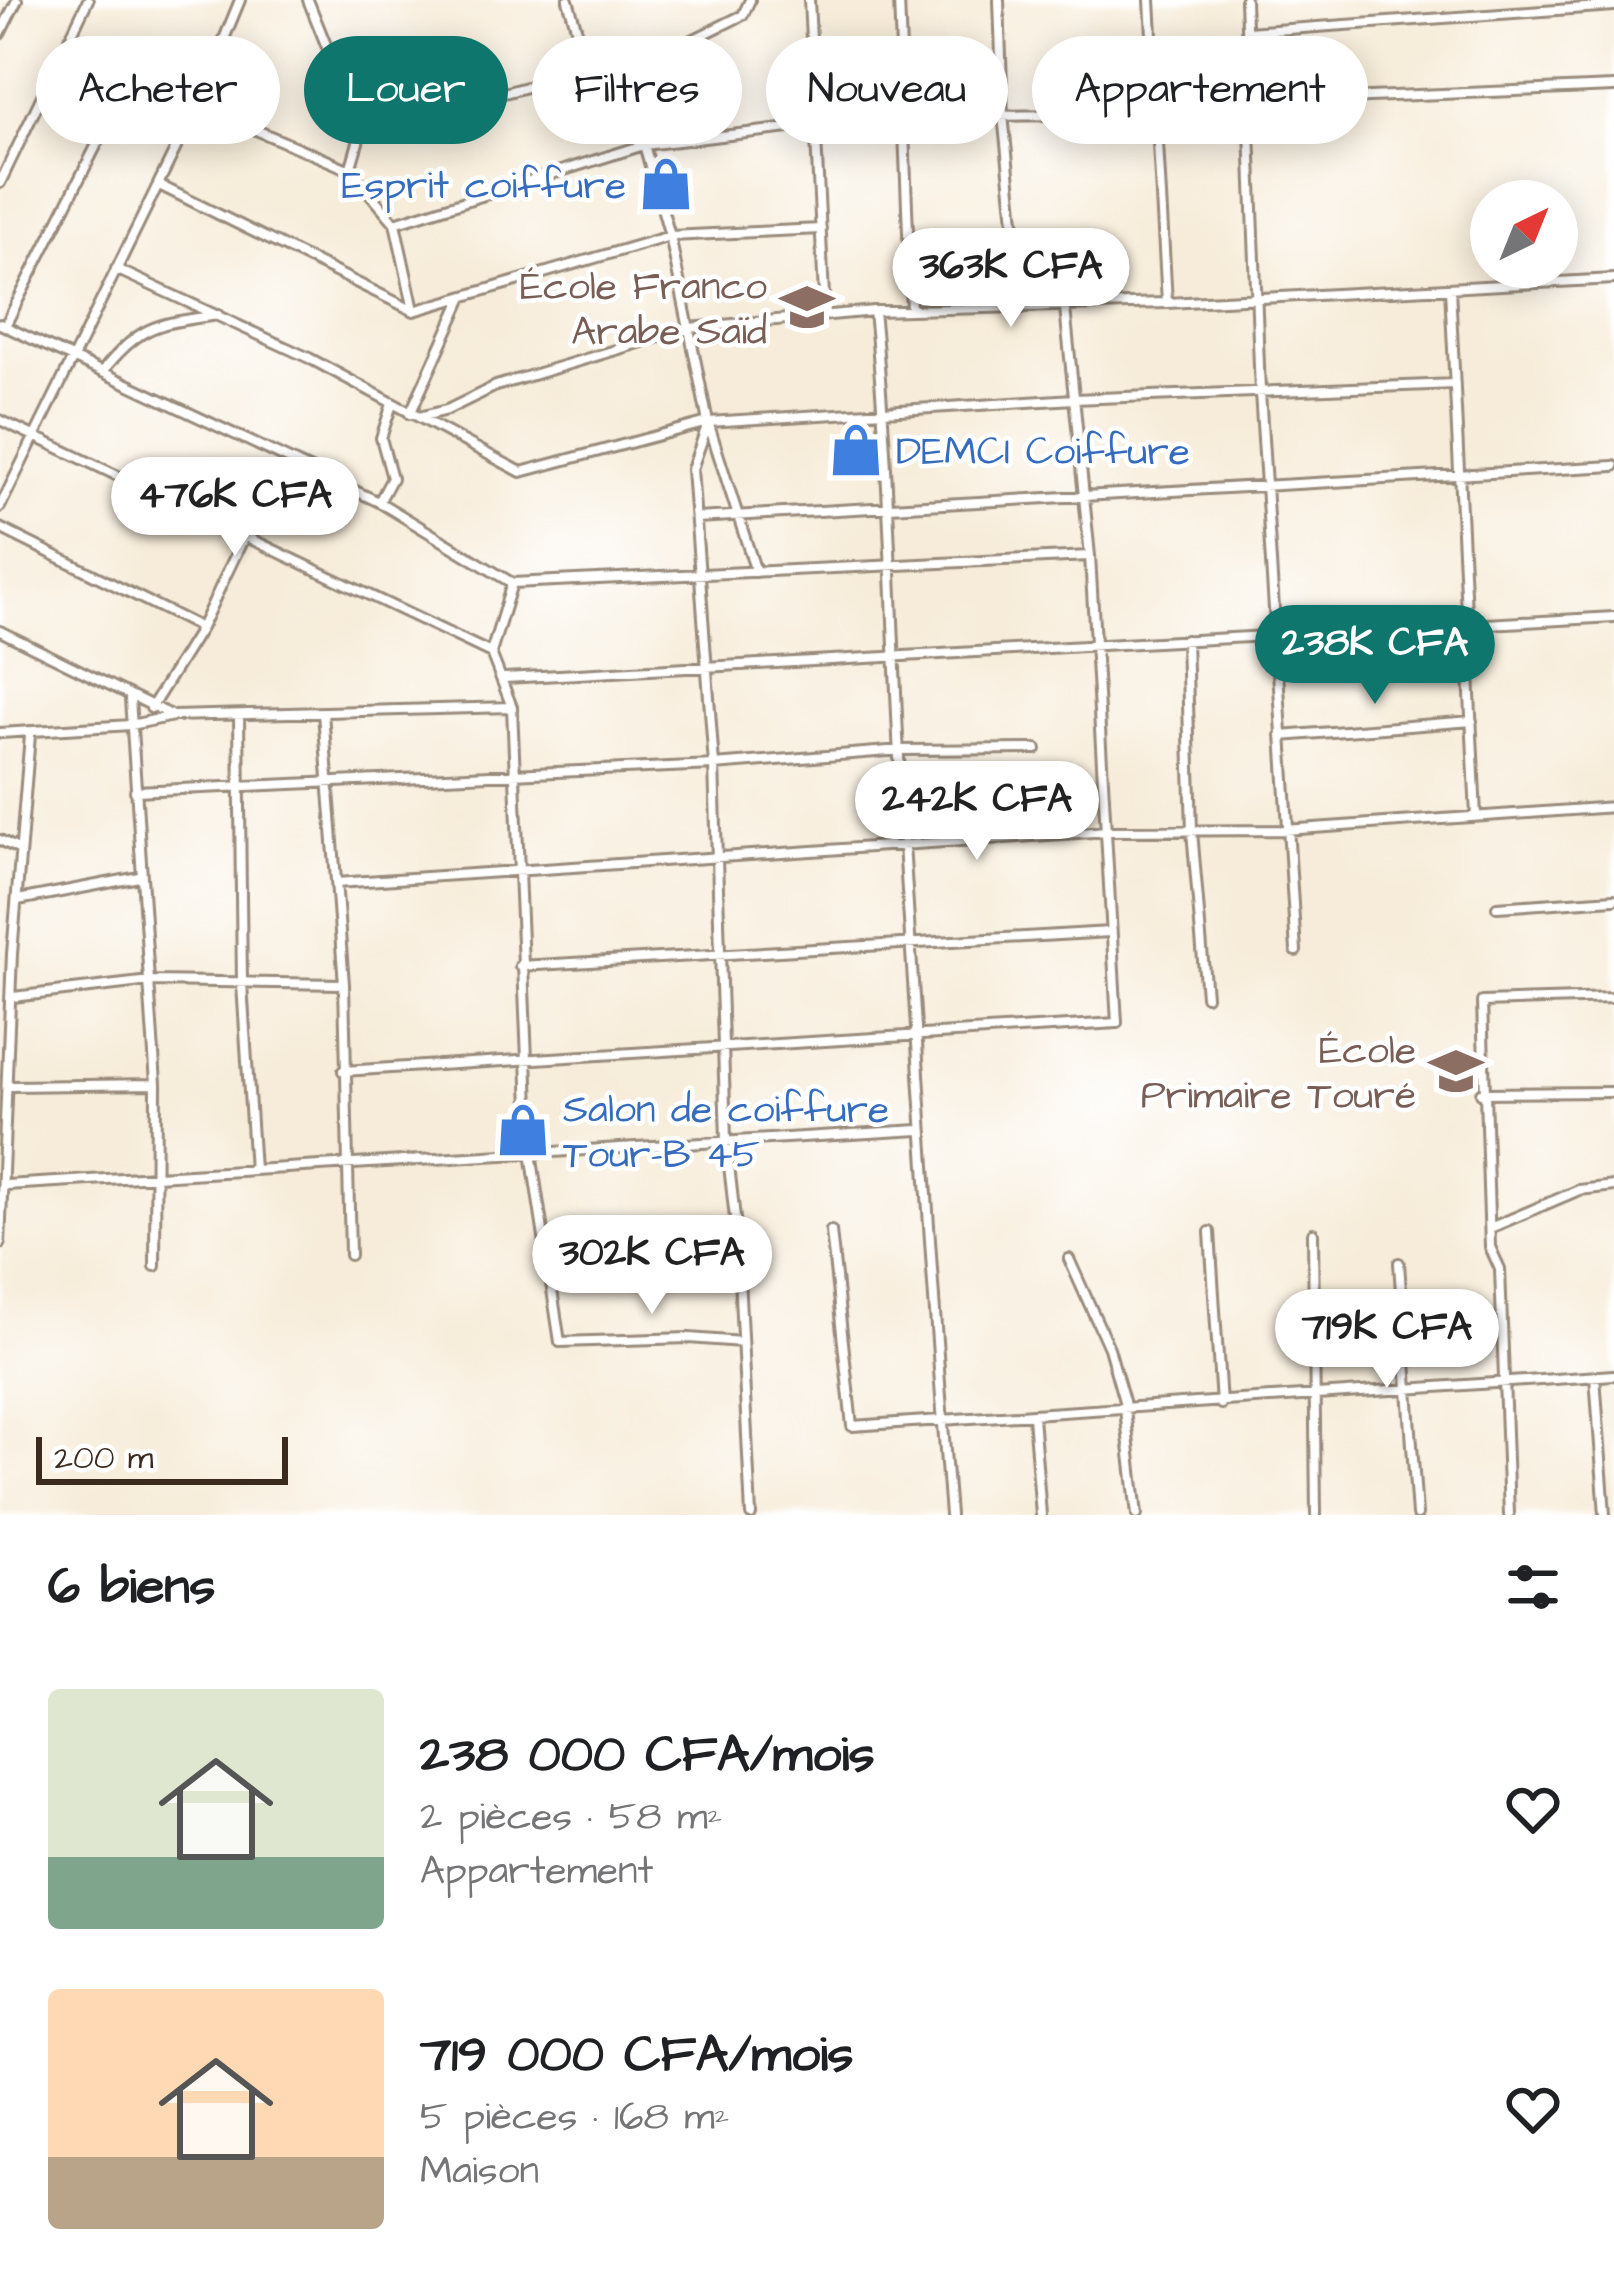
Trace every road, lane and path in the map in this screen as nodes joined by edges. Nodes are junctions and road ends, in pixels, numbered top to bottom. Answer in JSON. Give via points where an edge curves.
{"nodes":[{"id":1,"x":17,"y":0,"type":"edge"},
{"id":2,"x":88,"y":0,"type":"edge"},
{"id":3,"x":240,"y":0,"type":"edge"},
{"id":4,"x":308,"y":0,"type":"edge"},
{"id":5,"x":568,"y":0,"type":"edge"},
{"id":6,"x":750,"y":0,"type":"edge"},
{"id":7,"x":809,"y":0,"type":"edge"},
{"id":8,"x":899,"y":0,"type":"edge"},
{"id":9,"x":999,"y":0,"type":"edge"},
{"id":10,"x":1150,"y":0,"type":"edge"},
{"id":11,"x":1244,"y":0,"type":"edge"},
{"id":12,"x":1614,"y":6,"type":"edge"},
{"id":13,"x":1247,"y":32,"type":"junction"},
{"id":14,"x":0,"y":34,"type":"edge"},
{"id":15,"x":225,"y":36,"type":"edge"},
{"id":16,"x":322,"y":36,"type":"edge"},
{"id":17,"x":579,"y":36,"type":"edge"},
{"id":18,"x":704,"y":36,"type":"edge"},
{"id":19,"x":811,"y":36,"type":"edge"},
{"id":20,"x":901,"y":36,"type":"edge"},
{"id":21,"x":1001,"y":36,"type":"edge"},
{"id":22,"x":1151,"y":36,"type":"edge"},
{"id":23,"x":1247,"y":36,"type":"edge"},
{"id":24,"x":1614,"y":87,"type":"edge"},
{"id":25,"x":1368,"y":97,"type":"edge"},
{"id":26,"x":766,"y":131,"type":"edge"},
{"id":27,"x":280,"y":140,"type":"edge"},
{"id":28,"x":97,"y":144,"type":"edge"},
{"id":29,"x":177,"y":144,"type":"edge"},
{"id":30,"x":358,"y":144,"type":"edge"},
{"id":31,"x":816,"y":144,"type":"edge"},
{"id":32,"x":905,"y":144,"type":"edge"},
{"id":33,"x":1007,"y":144,"type":"edge"},
{"id":34,"x":1156,"y":144,"type":"edge"},
{"id":35,"x":1253,"y":144,"type":"edge"},
{"id":36,"x":644,"y":145,"type":"junction"},
{"id":37,"x":350,"y":170,"type":"junction"},
{"id":38,"x":0,"y":183,"type":"edge"},
{"id":39,"x":158,"y":185,"type":"junction"},
{"id":40,"x":395,"y":223,"type":"junction"},
{"id":41,"x":820,"y":229,"type":"junction"},
{"id":42,"x":670,"y":236,"type":"junction"},
{"id":43,"x":116,"y":268,"type":"junction"},
{"id":44,"x":1614,"y":279,"type":"edge"},
{"id":45,"x":1450,"y":288,"type":"junction"},
{"id":46,"x":463,"y":297,"type":"junction"},
{"id":47,"x":1257,"y":299,"type":"junction"},
{"id":48,"x":1167,"y":303,"type":"junction"},
{"id":49,"x":1023,"y":308,"type":"junction"},
{"id":50,"x":1065,"y":308,"type":"junction"},
{"id":51,"x":911,"y":310,"type":"junction"},
{"id":52,"x":414,"y":311,"type":"junction"},
{"id":53,"x":874,"y":311,"type":"junction"},
{"id":54,"x":219,"y":315,"type":"junction"},
{"id":55,"x":825,"y":316,"type":"junction"},
{"id":56,"x":3,"y":325,"type":"edge"},
{"id":57,"x":689,"y":328,"type":"junction"},
{"id":58,"x":71,"y":357,"type":"junction"},
{"id":59,"x":102,"y":372,"type":"junction"},
{"id":60,"x":1455,"y":384,"type":"junction"},
{"id":61,"x":1260,"y":392,"type":"junction"},
{"id":62,"x":1074,"y":399,"type":"junction"},
{"id":63,"x":391,"y":406,"type":"junction"},
{"id":64,"x":884,"y":411,"type":"junction"},
{"id":65,"x":414,"y":416,"type":"junction"},
{"id":66,"x":0,"y":420,"type":"edge"},
{"id":67,"x":708,"y":422,"type":"junction"},
{"id":68,"x":34,"y":436,"type":"junction"},
{"id":69,"x":1614,"y":466,"type":"edge"},
{"id":70,"x":1460,"y":472,"type":"junction"},
{"id":71,"x":1267,"y":486,"type":"junction"},
{"id":72,"x":1084,"y":500,"type":"junction"},
{"id":73,"x":379,"y":502,"type":"junction"},
{"id":74,"x":890,"y":503,"type":"junction"},
{"id":75,"x":0,"y":507,"type":"edge"},
{"id":76,"x":742,"y":515,"type":"junction"},
{"id":77,"x":696,"y":518,"type":"junction"},
{"id":78,"x":0,"y":528,"type":"edge"},
{"id":79,"x":243,"y":539,"type":"junction"},
{"id":80,"x":1090,"y":556,"type":"junction"},
{"id":81,"x":893,"y":562,"type":"junction"},
{"id":82,"x":756,"y":572,"type":"junction"},
{"id":83,"x":700,"y":576,"type":"junction"},
{"id":84,"x":512,"y":583,"type":"junction"},
{"id":85,"x":1614,"y":617,"type":"edge"},
{"id":86,"x":200,"y":628,"type":"junction"},
{"id":87,"x":1469,"y":628,"type":"junction"},
{"id":88,"x":0,"y":631,"type":"edge"},
{"id":89,"x":1277,"y":634,"type":"junction"},
{"id":90,"x":1186,"y":640,"type":"junction"},
{"id":91,"x":1096,"y":646,"type":"junction"},
{"id":92,"x":491,"y":653,"type":"junction"},
{"id":93,"x":898,"y":658,"type":"junction"},
{"id":94,"x":707,"y":669,"type":"junction"},
{"id":95,"x":505,"y":678,"type":"junction"},
{"id":96,"x":130,"y":699,"type":"junction"},
{"id":97,"x":512,"y":707,"type":"junction"},
{"id":98,"x":151,"y":708,"type":"junction"},
{"id":99,"x":323,"y":713,"type":"junction"},
{"id":100,"x":173,"y":716,"type":"junction"},
{"id":101,"x":238,"y":716,"type":"junction"},
{"id":102,"x":1472,"y":721,"type":"junction"},
{"id":103,"x":131,"y":725,"type":"junction"},
{"id":104,"x":0,"y":733,"type":"edge"},
{"id":105,"x":30,"y":735,"type":"junction"},
{"id":106,"x":1281,"y":736,"type":"junction"},
{"id":107,"x":1036,"y":749,"type":"dead end"},
{"id":108,"x":901,"y":750,"type":"junction"},
{"id":109,"x":714,"y":765,"type":"junction"},
{"id":110,"x":519,"y":773,"type":"junction"},
{"id":111,"x":329,"y":782,"type":"junction"},
{"id":112,"x":237,"y":786,"type":"junction"},
{"id":113,"x":135,"y":790,"type":"junction"},
{"id":114,"x":1614,"y":807,"type":"edge"},
{"id":115,"x":1476,"y":816,"type":"junction"},
{"id":116,"x":1286,"y":830,"type":"junction"},
{"id":117,"x":1192,"y":831,"type":"junction"},
{"id":118,"x":1108,"y":832,"type":"junction"},
{"id":119,"x":0,"y":840,"type":"edge"},
{"id":120,"x":904,"y":846,"type":"junction"},
{"id":121,"x":20,"y":850,"type":"junction"},
{"id":122,"x":718,"y":855,"type":"junction"},
{"id":123,"x":522,"y":868,"type":"junction"},
{"id":124,"x":139,"y":878,"type":"junction"},
{"id":125,"x":336,"y":883,"type":"junction"},
{"id":126,"x":1614,"y":899,"type":"edge"},
{"id":127,"x":18,"y":900,"type":"junction"},
{"id":128,"x":1497,"y":907,"type":"dead end"},
{"id":129,"x":1110,"y":932,"type":"junction"},
{"id":130,"x":914,"y":944,"type":"junction"},
{"id":131,"x":0,"y":948,"type":"edge"},
{"id":132,"x":1296,"y":951,"type":"dead end"},
{"id":133,"x":722,"y":953,"type":"junction"},
{"id":134,"x":12,"y":954,"type":"junction"},
{"id":135,"x":520,"y":966,"type":"junction"},
{"id":136,"x":150,"y":981,"type":"junction"},
{"id":137,"x":242,"y":984,"type":"junction"},
{"id":138,"x":344,"y":984,"type":"junction"},
{"id":139,"x":1206,"y":996,"type":"dead end"},
{"id":140,"x":13,"y":998,"type":"junction"},
{"id":141,"x":1614,"y":998,"type":"edge"},
{"id":142,"x":917,"y":1034,"type":"junction"},
{"id":143,"x":724,"y":1046,"type":"junction"},
{"id":144,"x":0,"y":1050,"type":"edge"},
{"id":145,"x":11,"y":1055,"type":"junction"},
{"id":146,"x":525,"y":1057,"type":"junction"},
{"id":147,"x":343,"y":1071,"type":"junction"},
{"id":148,"x":156,"y":1084,"type":"junction"},
{"id":149,"x":11,"y":1086,"type":"junction"},
{"id":150,"x":1614,"y":1092,"type":"edge"},
{"id":151,"x":1481,"y":1094,"type":"junction"},
{"id":152,"x":919,"y":1130,"type":"junction"},
{"id":153,"x":726,"y":1139,"type":"junction"},
{"id":154,"x":531,"y":1154,"type":"junction"},
{"id":155,"x":349,"y":1165,"type":"junction"},
{"id":156,"x":3,"y":1166,"type":"edge"},
{"id":157,"x":254,"y":1170,"type":"junction"},
{"id":158,"x":156,"y":1176,"type":"junction"},
{"id":159,"x":6,"y":1185,"type":"junction"},
{"id":160,"x":1614,"y":1186,"type":"edge"},
{"id":161,"x":1490,"y":1228,"type":"junction"},
{"id":162,"x":831,"y":1231,"type":"dead end"},
{"id":163,"x":1210,"y":1232,"type":"dead end"},
{"id":164,"x":1312,"y":1233,"type":"dead end"},
{"id":165,"x":0,"y":1244,"type":"edge"},
{"id":166,"x":350,"y":1255,"type":"dead end"},
{"id":167,"x":1069,"y":1259,"type":"dead end"},
{"id":168,"x":1399,"y":1263,"type":"dead end"},
{"id":169,"x":155,"y":1266,"type":"dead end"},
{"id":170,"x":742,"y":1342,"type":"junction"},
{"id":171,"x":1614,"y":1375,"type":"edge"},
{"id":172,"x":1595,"y":1376,"type":"junction"},
{"id":173,"x":1503,"y":1384,"type":"junction"},
{"id":174,"x":1409,"y":1389,"type":"junction"},
{"id":175,"x":1314,"y":1396,"type":"junction"},
{"id":176,"x":1221,"y":1404,"type":"junction"},
{"id":177,"x":1126,"y":1412,"type":"junction"},
{"id":178,"x":1033,"y":1416,"type":"junction"},
{"id":179,"x":942,"y":1421,"type":"junction"},
{"id":180,"x":751,"y":1515,"type":"edge"},
{"id":181,"x":950,"y":1515,"type":"edge"},
{"id":182,"x":1041,"y":1515,"type":"edge"},
{"id":183,"x":1137,"y":1515,"type":"edge"},
{"id":184,"x":1316,"y":1515,"type":"edge"},
{"id":185,"x":1417,"y":1515,"type":"edge"},
{"id":186,"x":1509,"y":1515,"type":"edge"},
{"id":187,"x":1605,"y":1515,"type":"edge"}],
"edges":[{"from":1,"to":14,"type":"street"},
{"from":2,"to":38,"type":"street"},
{"from":3,"to":15,"type":"street"},
{"from":4,"to":16,"type":"street"},
{"from":5,"to":17,"type":"street"},
{"from":6,"to":18,"type":"street","via":[[743,15]]},
{"from":7,"to":19,"type":"street"},
{"from":8,"to":20,"type":"street"},
{"from":9,"to":21,"type":"street"},
{"from":10,"to":22,"type":"street"},
{"from":11,"to":13,"type":"street"},
{"from":12,"to":13,"type":"street"},
{"from":13,"to":23,"type":"street"},
{"from":24,"to":25,"type":"street"},
{"from":26,"to":36,"type":"street"},
{"from":27,"to":37,"type":"street"},
{"from":28,"to":56,"type":"street"},
{"from":29,"to":39,"type":"street"},
{"from":30,"to":37,"type":"street"},
{"from":31,"to":41,"type":"street"},
{"from":32,"to":51,"type":"street"},
{"from":33,"to":49,"type":"street"},
{"from":34,"to":48,"type":"street"},
{"from":35,"to":47,"type":"street"},
{"from":36,"to":40,"type":"street"},
{"from":36,"to":42,"type":"street"},
{"from":37,"to":40,"type":"street"},
{"from":39,"to":43,"type":"street"},
{"from":39,"to":52,"type":"street"},
{"from":40,"to":52,"type":"street"},
{"from":41,"to":42,"type":"street"},
{"from":41,"to":55,"type":"street"},
{"from":42,"to":46,"type":"street"},
{"from":42,"to":57,"type":"street"},
{"from":43,"to":54,"type":"street"},
{"from":43,"to":58,"type":"street"},
{"from":44,"to":45,"type":"street"},
{"from":45,"to":47,"type":"street"},
{"from":45,"to":60,"type":"street"},
{"from":46,"to":52,"type":"street"},
{"from":46,"to":65,"type":"street"},
{"from":47,"to":48,"type":"street"},
{"from":47,"to":61,"type":"street"},
{"from":48,"to":50,"type":"street"},
{"from":49,"to":50,"type":"street"},
{"from":49,"to":51,"type":"street"},
{"from":50,"to":62,"type":"street"},
{"from":51,"to":53,"type":"street"},
{"from":53,"to":55,"type":"street"},
{"from":53,"to":64,"type":"street"},
{"from":54,"to":59,"type":"street","via":[[150,326]]},
{"from":54,"to":63,"type":"street"},
{"from":55,"to":57,"type":"street"},
{"from":56,"to":58,"type":"street"},
{"from":57,"to":65,"type":"street"},
{"from":57,"to":67,"type":"street"},
{"from":58,"to":59,"type":"street"},
{"from":58,"to":68,"type":"street"},
{"from":59,"to":73,"type":"street"},
{"from":60,"to":61,"type":"street"},
{"from":60,"to":70,"type":"street"},
{"from":61,"to":62,"type":"street"},
{"from":61,"to":71,"type":"street"},
{"from":62,"to":64,"type":"street"},
{"from":62,"to":72,"type":"street"},
{"from":63,"to":65,"type":"street"},
{"from":63,"to":73,"type":"street","via":[[381,439],[392,478]]},
{"from":64,"to":67,"type":"street"},
{"from":64,"to":74,"type":"street"},
{"from":65,"to":67,"type":"street","via":[[521,472]]},
{"from":66,"to":68,"type":"street"},
{"from":67,"to":76,"type":"street"},
{"from":67,"to":77,"type":"street","via":[[692,469]]},
{"from":68,"to":75,"type":"street"},
{"from":68,"to":79,"type":"street"},
{"from":69,"to":70,"type":"street"},
{"from":70,"to":71,"type":"street"},
{"from":70,"to":87,"type":"street"},
{"from":71,"to":72,"type":"street"},
{"from":71,"to":89,"type":"street"},
{"from":72,"to":74,"type":"street"},
{"from":72,"to":80,"type":"street"},
{"from":73,"to":84,"type":"street"},
{"from":74,"to":76,"type":"street"},
{"from":74,"to":81,"type":"street"},
{"from":76,"to":77,"type":"street"},
{"from":76,"to":82,"type":"street"},
{"from":77,"to":83,"type":"street"},
{"from":78,"to":86,"type":"street"},
{"from":79,"to":86,"type":"street"},
{"from":79,"to":92,"type":"street"},
{"from":80,"to":81,"type":"street"},
{"from":80,"to":91,"type":"street"},
{"from":81,"to":82,"type":"street"},
{"from":81,"to":93,"type":"street"},
{"from":82,"to":83,"type":"street"},
{"from":83,"to":84,"type":"street"},
{"from":83,"to":94,"type":"street"},
{"from":84,"to":92,"type":"street"},
{"from":85,"to":87,"type":"street"},
{"from":86,"to":98,"type":"street"},
{"from":87,"to":89,"type":"street"},
{"from":87,"to":102,"type":"street"},
{"from":88,"to":96,"type":"street"},
{"from":89,"to":90,"type":"street"},
{"from":89,"to":106,"type":"street"},
{"from":90,"to":91,"type":"street"},
{"from":90,"to":117,"type":"street"},
{"from":91,"to":93,"type":"street"},
{"from":91,"to":118,"type":"street"},
{"from":92,"to":95,"type":"street"},
{"from":93,"to":94,"type":"street"},
{"from":93,"to":108,"type":"street"},
{"from":94,"to":95,"type":"street"},
{"from":94,"to":109,"type":"street"},
{"from":95,"to":97,"type":"street"},
{"from":96,"to":98,"type":"street"},
{"from":96,"to":103,"type":"street"},
{"from":97,"to":99,"type":"street"},
{"from":97,"to":110,"type":"street"},
{"from":98,"to":100,"type":"street"},
{"from":99,"to":101,"type":"street"},
{"from":99,"to":111,"type":"street"},
{"from":100,"to":101,"type":"street"},
{"from":100,"to":103,"type":"street"},
{"from":101,"to":112,"type":"street"},
{"from":102,"to":106,"type":"street"},
{"from":102,"to":115,"type":"street"},
{"from":103,"to":105,"type":"street"},
{"from":103,"to":113,"type":"street"},
{"from":104,"to":105,"type":"street"},
{"from":105,"to":121,"type":"street"},
{"from":106,"to":116,"type":"street"},
{"from":107,"to":108,"type":"street"},
{"from":108,"to":109,"type":"street"},
{"from":108,"to":120,"type":"street"},
{"from":109,"to":110,"type":"street"},
{"from":109,"to":122,"type":"street"},
{"from":110,"to":111,"type":"street"},
{"from":110,"to":123,"type":"street"},
{"from":111,"to":112,"type":"street"},
{"from":111,"to":125,"type":"street"},
{"from":112,"to":113,"type":"street"},
{"from":112,"to":137,"type":"street"},
{"from":113,"to":124,"type":"street"},
{"from":114,"to":115,"type":"street"},
{"from":115,"to":116,"type":"street"},
{"from":116,"to":117,"type":"street"},
{"from":116,"to":132,"type":"street"},
{"from":117,"to":118,"type":"street"},
{"from":117,"to":139,"type":"street"},
{"from":118,"to":120,"type":"street"},
{"from":118,"to":129,"type":"street"},
{"from":119,"to":121,"type":"street"},
{"from":120,"to":122,"type":"street"},
{"from":120,"to":130,"type":"street"},
{"from":121,"to":127,"type":"street"},
{"from":122,"to":123,"type":"street"},
{"from":122,"to":133,"type":"street"},
{"from":123,"to":125,"type":"street"},
{"from":123,"to":135,"type":"street"},
{"from":124,"to":127,"type":"street"},
{"from":124,"to":136,"type":"street"},
{"from":125,"to":138,"type":"street"},
{"from":126,"to":128,"type":"street"},
{"from":127,"to":134,"type":"street"},
{"from":129,"to":130,"type":"street"},
{"from":129,"to":142,"type":"street","via":[[1117,1023]]},
{"from":130,"to":133,"type":"street"},
{"from":130,"to":142,"type":"street"},
{"from":131,"to":134,"type":"street"},
{"from":133,"to":135,"type":"street"},
{"from":133,"to":143,"type":"street"},
{"from":134,"to":140,"type":"street"},
{"from":135,"to":146,"type":"street"},
{"from":136,"to":137,"type":"street"},
{"from":136,"to":140,"type":"street"},
{"from":136,"to":148,"type":"street"},
{"from":137,"to":138,"type":"street"},
{"from":137,"to":157,"type":"street"},
{"from":138,"to":147,"type":"street"},
{"from":140,"to":145,"type":"street"},
{"from":141,"to":151,"type":"street","via":[[1482,1002]]},
{"from":142,"to":143,"type":"street"},
{"from":142,"to":152,"type":"street"},
{"from":143,"to":146,"type":"street"},
{"from":143,"to":153,"type":"street"},
{"from":144,"to":145,"type":"street"},
{"from":145,"to":149,"type":"street"},
{"from":146,"to":147,"type":"street"},
{"from":146,"to":154,"type":"street"},
{"from":147,"to":155,"type":"street"},
{"from":148,"to":149,"type":"street"},
{"from":148,"to":158,"type":"street"},
{"from":149,"to":156,"type":"street"},
{"from":150,"to":151,"type":"street"},
{"from":151,"to":161,"type":"street"},
{"from":152,"to":153,"type":"street"},
{"from":152,"to":179,"type":"street"},
{"from":153,"to":154,"type":"street"},
{"from":153,"to":170,"type":"street"},
{"from":154,"to":155,"type":"street"},
{"from":154,"to":170,"type":"street","via":[[560,1342]]},
{"from":155,"to":157,"type":"street"},
{"from":155,"to":166,"type":"street"},
{"from":156,"to":159,"type":"street"},
{"from":157,"to":158,"type":"street"},
{"from":158,"to":159,"type":"street"},
{"from":158,"to":169,"type":"street"},
{"from":159,"to":165,"type":"street"},
{"from":160,"to":161,"type":"street","via":[[1579,1190]]},
{"from":161,"to":173,"type":"street","via":[[1500,1269]]},
{"from":162,"to":179,"type":"street","via":[[852,1426]]},
{"from":163,"to":176,"type":"street"},
{"from":164,"to":175,"type":"street"},
{"from":167,"to":177,"type":"street","via":[[1109,1348]]},
{"from":168,"to":174,"type":"street"},
{"from":170,"to":180,"type":"street"},
{"from":171,"to":172,"type":"street"},
{"from":172,"to":173,"type":"street"},
{"from":172,"to":187,"type":"street"},
{"from":173,"to":174,"type":"street"},
{"from":173,"to":186,"type":"street"},
{"from":174,"to":175,"type":"street"},
{"from":174,"to":185,"type":"street"},
{"from":175,"to":176,"type":"street"},
{"from":175,"to":184,"type":"street"},
{"from":176,"to":177,"type":"street"},
{"from":177,"to":178,"type":"street"},
{"from":177,"to":183,"type":"street"},
{"from":178,"to":179,"type":"street"},
{"from":178,"to":182,"type":"street"},
{"from":179,"to":181,"type":"street"}]}
